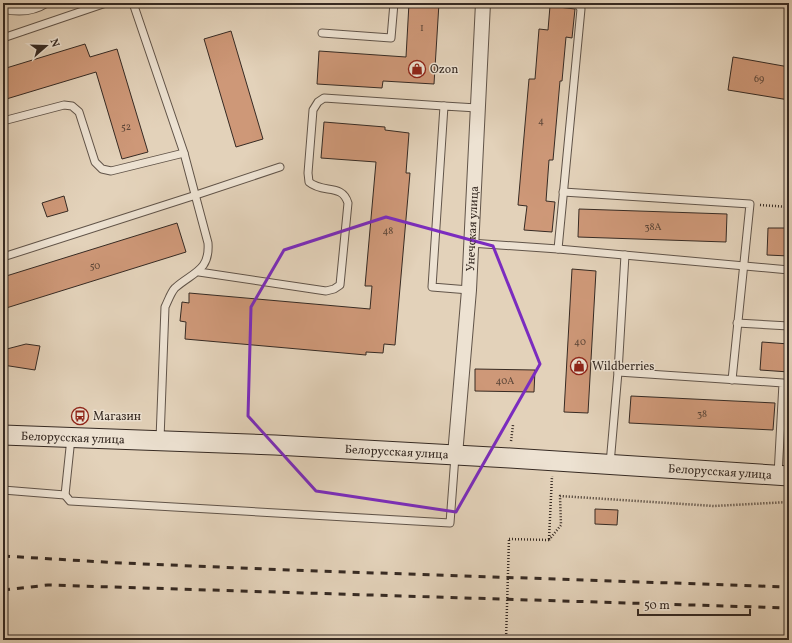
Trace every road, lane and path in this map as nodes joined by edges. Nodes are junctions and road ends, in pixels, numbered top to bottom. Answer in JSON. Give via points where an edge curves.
{"nodes":[{"id":1,"x":47,"y":3,"type":"edge"},
{"id":2,"x":106,"y":3,"type":"edge"},
{"id":3,"x":133,"y":3,"type":"edge"},
{"id":4,"x":394,"y":3,"type":"edge"},
{"id":5,"x":482,"y":3,"type":"edge"},
{"id":6,"x":577,"y":3,"type":"edge"},
{"id":7,"x":3,"y":9,"type":"edge"},
{"id":8,"x":322,"y":33,"type":"dead end"},
{"id":9,"x":3,"y":38,"type":"edge"},
{"id":10,"x":444,"y":106,"type":"junction"},
{"id":11,"x":477,"y":108,"type":"junction"},
{"id":12,"x":3,"y":121,"type":"edge"},
{"id":13,"x":184,"y":153,"type":"junction"},
{"id":14,"x":280,"y":167,"type":"dead end"},
{"id":15,"x":563,"y":192,"type":"junction"},
{"id":16,"x":196,"y":195,"type":"junction"},
{"id":17,"x":750,"y":204,"type":"junction"},
{"id":18,"x":789,"y":207,"type":"edge"},
{"id":19,"x":470,"y":243,"type":"junction"},
{"id":20,"x":558,"y":248,"type":"junction"},
{"id":21,"x":625,"y":255,"type":"junction"},
{"id":22,"x":3,"y":257,"type":"edge"},
{"id":23,"x":743,"y":265,"type":"junction"},
{"id":24,"x":789,"y":270,"type":"edge"},
{"id":25,"x":199,"y":272,"type":"junction"},
{"id":26,"x":469,"y":290,"type":"junction"},
{"id":27,"x":737,"y":323,"type":"junction"},
{"id":28,"x":789,"y":326,"type":"edge"},
{"id":29,"x":618,"y":372,"type":"junction"},
{"id":30,"x":732,"y":380,"type":"junction"},
{"id":31,"x":3,"y":434,"type":"edge"},
{"id":32,"x":72,"y":437,"type":"junction"},
{"id":33,"x":160,"y":441,"type":"junction"},
{"id":34,"x":455,"y":455,"type":"junction"},
{"id":35,"x":610,"y":464,"type":"junction"},
{"id":36,"x":552,"y":476,"type":"dead end"},
{"id":37,"x":784,"y":476,"type":"edge"},
{"id":38,"x":3,"y":490,"type":"edge"},
{"id":39,"x":65,"y":495,"type":"junction"},
{"id":40,"x":789,"y":502,"type":"edge"},
{"id":41,"x":549,"y":540,"type":"junction"},
{"id":42,"x":506,"y":640,"type":"edge"}],
"edges":[{"from":1,"to":7,"type":"lane","via":[[30,11],[14,12]]},
{"from":2,"to":9,"type":"lane"},
{"from":3,"to":13,"type":"lane"},
{"from":4,"to":8,"type":"lane","via":[[391,38]]},
{"from":5,"to":11,"type":"street","name":"Унечская улица"},
{"from":6,"to":15,"type":"lane","via":[[581,10]]},
{"from":10,"to":11,"type":"lane"},
{"from":10,"to":25,"type":"lane","via":[[324,98],[313,110],[309,182],[315,188],[338,191],[346,196],[348,203],[340,285],[326,291]]},
{"from":10,"to":26,"type":"lane","via":[[432,287]]},
{"from":11,"to":19,"type":"street","name":"Унечская улица"},
{"from":12,"to":13,"type":"lane","via":[[64,105],[72,106],[79,112],[95,162],[102,169],[111,170]]},
{"from":13,"to":16,"type":"lane"},
{"from":14,"to":16,"type":"lane"},
{"from":15,"to":17,"type":"lane"},
{"from":15,"to":20,"type":"lane"},
{"from":16,"to":22,"type":"lane"},
{"from":16,"to":25,"type":"lane","via":[[209,253],[206,263]]},
{"from":17,"to":18,"type":"path"},
{"from":17,"to":23,"type":"lane"},
{"from":19,"to":20,"type":"lane"},
{"from":19,"to":26,"type":"street","name":"Унечская улица"},
{"from":20,"to":21,"type":"lane"},
{"from":21,"to":23,"type":"lane"},
{"from":21,"to":29,"type":"lane"},
{"from":23,"to":24,"type":"lane"},
{"from":23,"to":27,"type":"lane"},
{"from":25,"to":33,"type":"lane","via":[[174,289],[165,307]]},
{"from":26,"to":34,"type":"street","name":"Унечская улица"},
{"from":27,"to":28,"type":"lane"},
{"from":27,"to":30,"type":"lane"},
{"from":29,"to":30,"type":"lane"},
{"from":29,"to":35,"type":"lane"},
{"from":30,"to":37,"type":"lane","via":[[783,383]]},
{"from":31,"to":32,"type":"main road","name":"Белорусская улица"},
{"from":32,"to":33,"type":"main road","name":"Белорусская улица"},
{"from":32,"to":39,"type":"lane"},
{"from":33,"to":34,"type":"main road","name":"Белорусская улица"},
{"from":34,"to":35,"type":"main road","name":"Белорусская улица"},
{"from":34,"to":39,"type":"lane","via":[[450,523],[70,501]]},
{"from":35,"to":37,"type":"main road","name":"Белорусская улица"},
{"from":36,"to":41,"type":"path"},
{"from":38,"to":39,"type":"lane"},
{"from":40,"to":41,"type":"path","via":[[714,506],[560,496],[561,525]]},
{"from":41,"to":42,"type":"path","bridge":true,"via":[[509,539]]}]}
